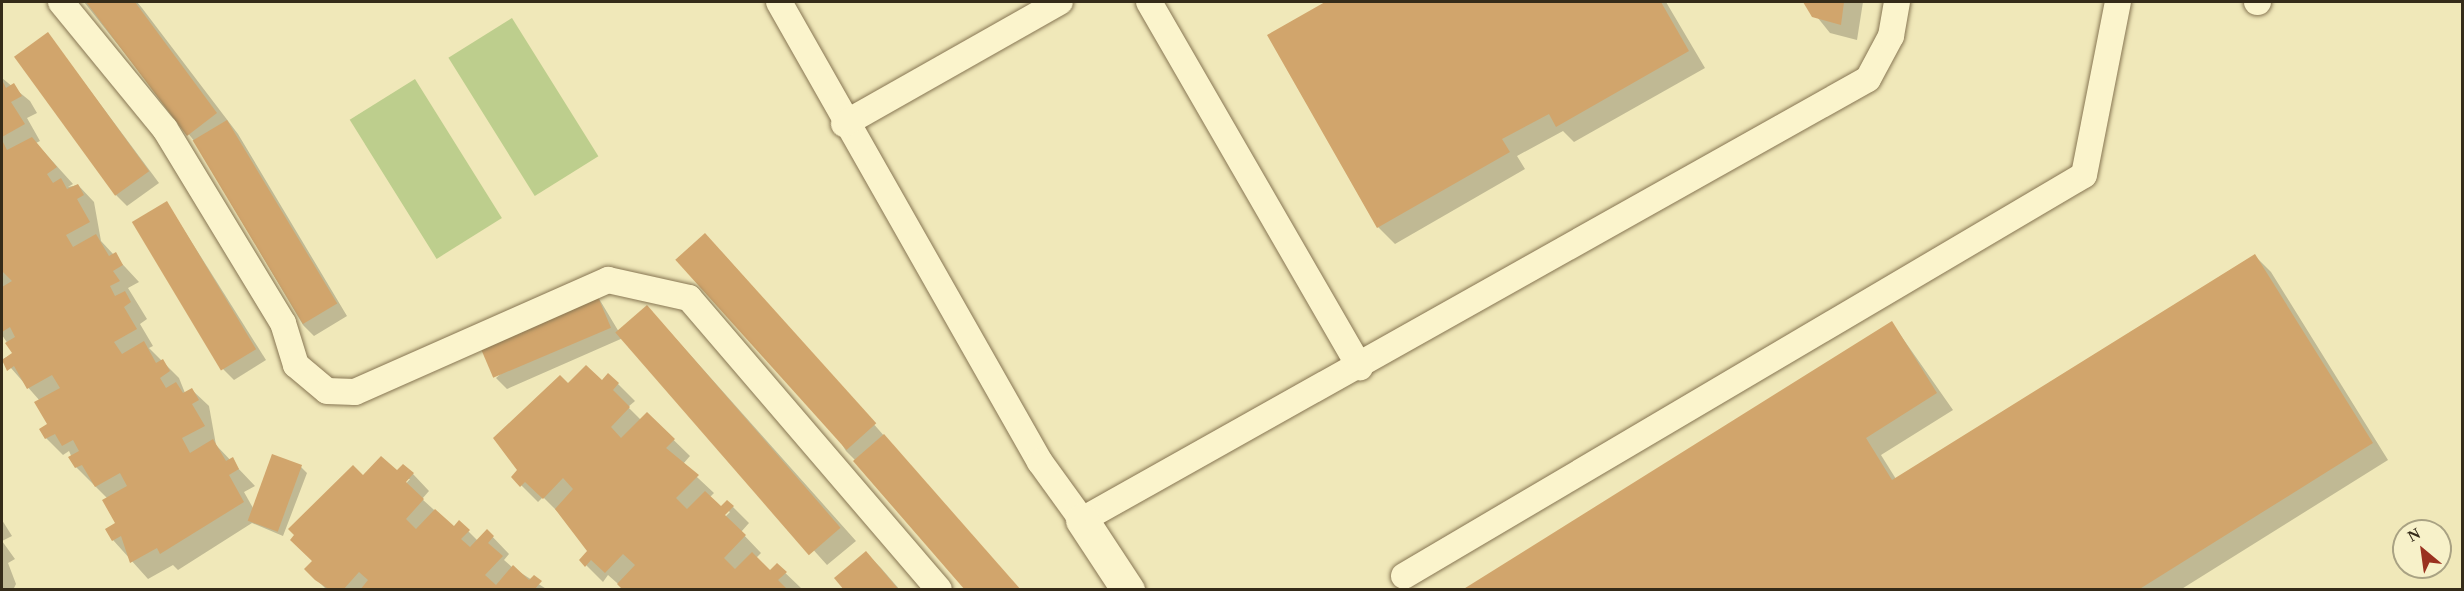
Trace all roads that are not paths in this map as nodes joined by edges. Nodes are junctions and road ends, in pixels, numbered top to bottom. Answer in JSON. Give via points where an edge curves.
{"nodes":[{"id":1,"x":62,"y":2,"type":"edge"},
{"id":2,"x":779,"y":2,"type":"edge"},
{"id":3,"x":1060,"y":2,"type":"edge"},
{"id":4,"x":1149,"y":2,"type":"edge"},
{"id":5,"x":1897,"y":2,"type":"edge"},
{"id":6,"x":2118,"y":2,"type":"edge"},
{"id":7,"x":844,"y":124,"type":"junction"},
{"id":8,"x":1360,"y":367,"type":"junction"},
{"id":9,"x":1082,"y":520,"type":"junction"},
{"id":10,"x":1404,"y":576,"type":"dead end"},
{"id":11,"x":939,"y":590,"type":"edge"},
{"id":12,"x":1128,"y":590,"type":"edge"}],
"edges":[{"from":1,"to":11,"type":"lane","via":[[165,129],[283,323],[296,365],[327,391],[355,392],[608,280],[689,298]]},
{"from":2,"to":7,"type":"lane"},
{"from":3,"to":7,"type":"lane"},
{"from":4,"to":8,"type":"lane"},
{"from":5,"to":8,"type":"lane","via":[[1891,36],[1868,79]]},
{"from":6,"to":10,"type":"lane","via":[[2084,175]]},
{"from":7,"to":9,"type":"lane","via":[[1040,462]]},
{"from":8,"to":9,"type":"lane"},
{"from":9,"to":12,"type":"street"}]}
